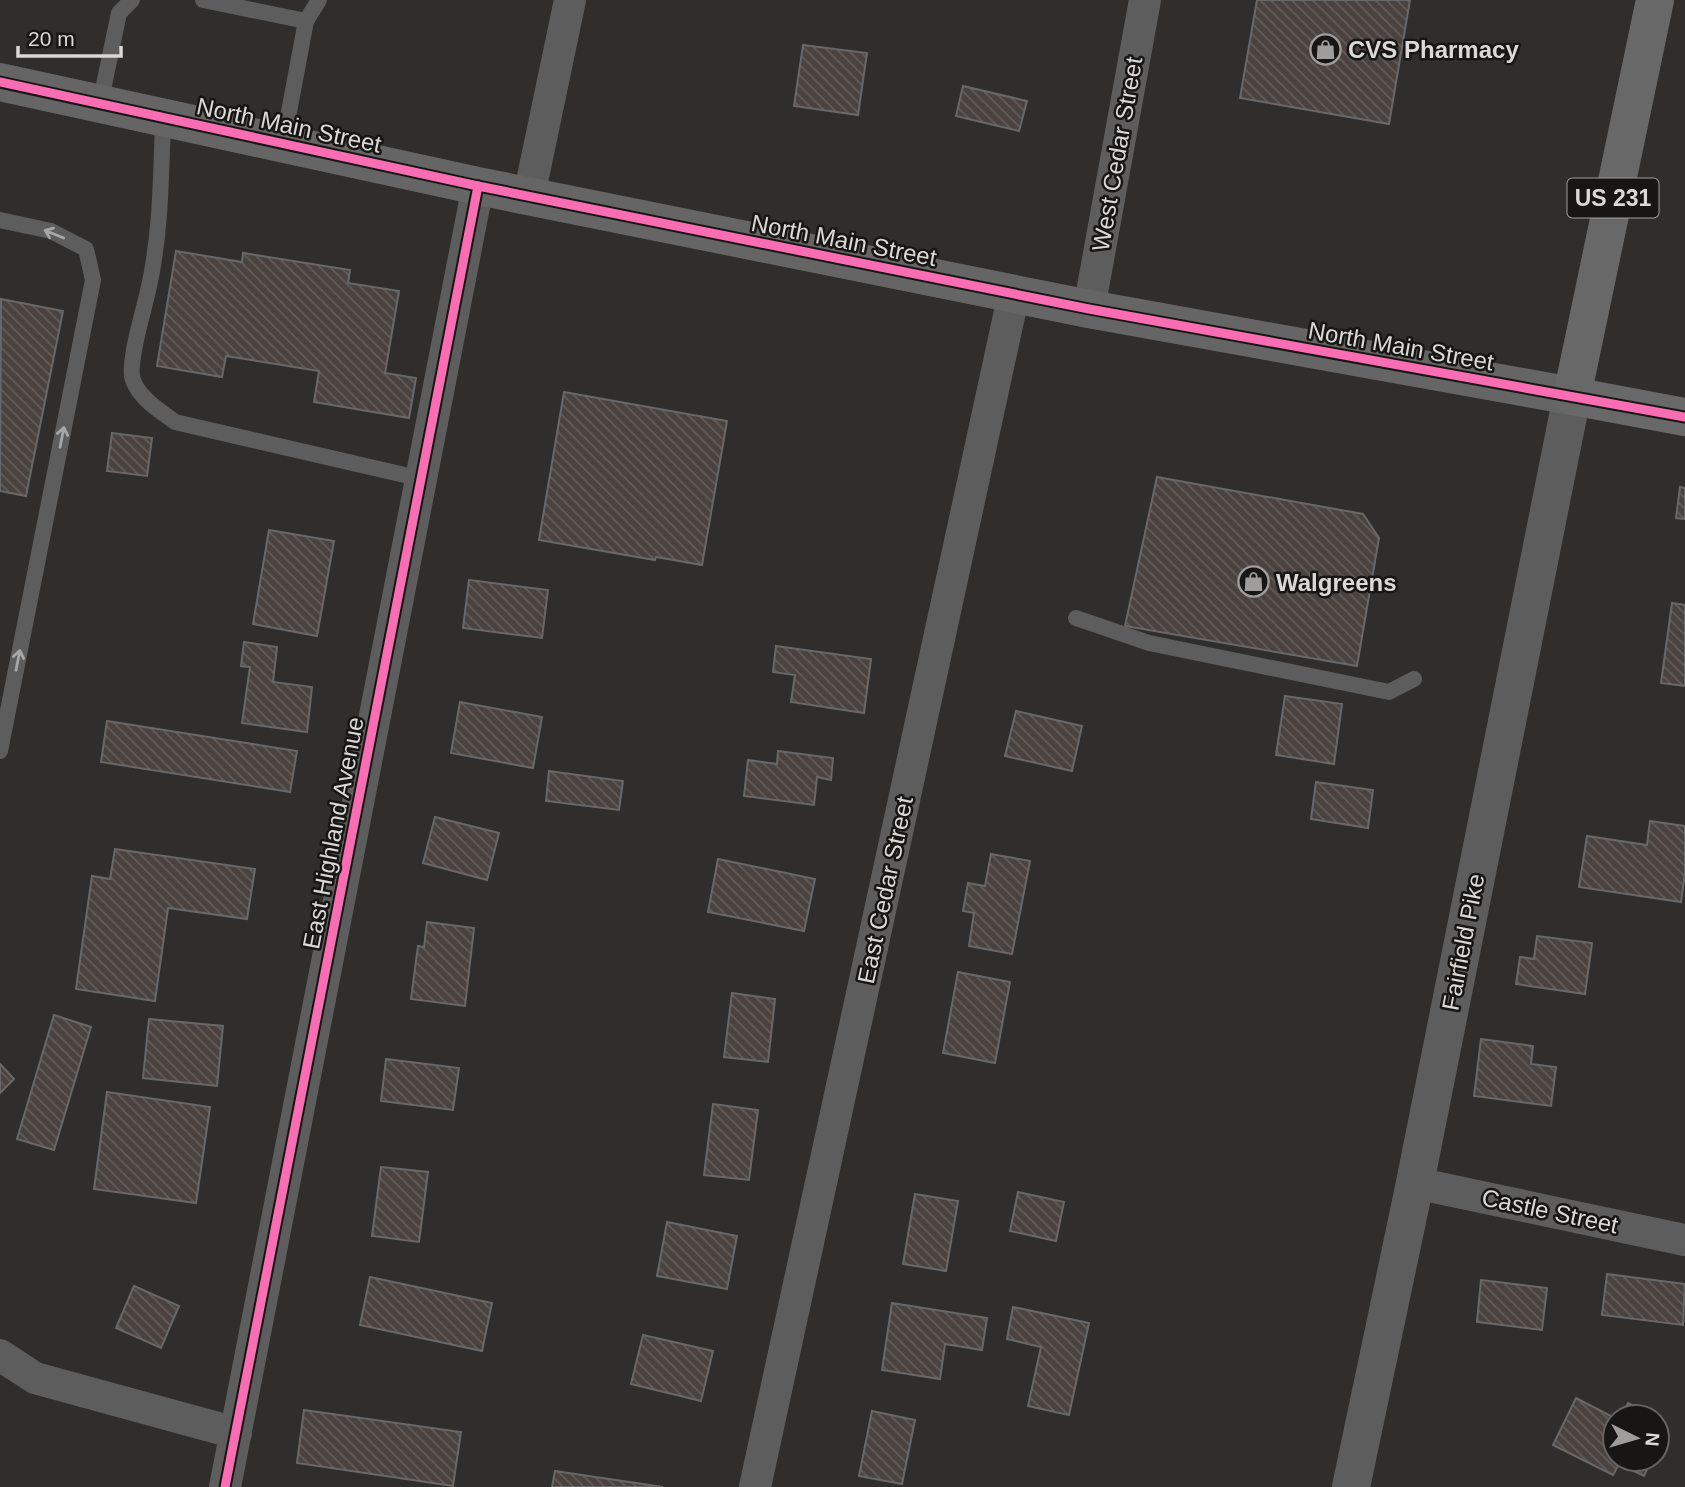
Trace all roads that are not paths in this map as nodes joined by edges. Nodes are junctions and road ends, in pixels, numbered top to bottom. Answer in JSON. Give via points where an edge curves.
{"nodes":[{"id":1,"x":132,"y":0,"type":"edge"},
{"id":2,"x":203,"y":0,"type":"edge"},
{"id":3,"x":319,"y":0,"type":"edge"},
{"id":4,"x":570,"y":0,"type":"edge"},
{"id":5,"x":1144,"y":0,"type":"edge"},
{"id":6,"x":1655,"y":0,"type":"edge"},
{"id":7,"x":306,"y":21,"type":"junction"},
{"id":8,"x":0,"y":82,"type":"edge"},
{"id":9,"x":100,"y":104,"type":"junction"},
{"id":10,"x":163,"y":118,"type":"junction"},
{"id":11,"x":283,"y":144,"type":"junction"},
{"id":12,"x":478,"y":187,"type":"junction"},
{"id":13,"x":529,"y":196,"type":"junction"},
{"id":14,"x":0,"y":220,"type":"edge"},
{"id":15,"x":1014,"y":293,"type":"junction"},
{"id":16,"x":1089,"y":309,"type":"junction"},
{"id":17,"x":1572,"y":396,"type":"junction"},
{"id":18,"x":1685,"y":417,"type":"edge"},
{"id":19,"x":422,"y":479,"type":"junction"},
{"id":20,"x":1076,"y":618,"type":"dead end"},
{"id":21,"x":1414,"y":679,"type":"dead end"},
{"id":22,"x":0,"y":751,"type":"edge"},
{"id":23,"x":1415,"y":1183,"type":"junction"},
{"id":24,"x":1685,"y":1240,"type":"edge"},
{"id":25,"x":0,"y":1355,"type":"edge"},
{"id":26,"x":236,"y":1433,"type":"junction"},
{"id":27,"x":225,"y":1487,"type":"edge"},
{"id":28,"x":755,"y":1487,"type":"edge"},
{"id":29,"x":1353,"y":1487,"type":"edge"}],
"edges":[{"from":1,"to":9,"type":"lane","via":[[119,13]]},
{"from":2,"to":7,"type":"lane"},
{"from":3,"to":7,"type":"lane"},
{"from":4,"to":13,"type":"street"},
{"from":5,"to":16,"type":"street","name":"West Cedar Street"},
{"from":6,"to":17,"type":"highway","number":"US 231"},
{"from":7,"to":11,"type":"lane"},
{"from":8,"to":9,"type":"main road","name":"North Main Street"},
{"from":9,"to":10,"type":"main road","name":"North Main Street"},
{"from":10,"to":11,"type":"main road","name":"North Main Street"},
{"from":10,"to":19,"type":"lane","via":[[159,209],[132,379],[146,400],[174,422]]},
{"from":11,"to":12,"type":"main road","name":"North Main Street"},
{"from":12,"to":13,"type":"main road","name":"North Main Street"},
{"from":12,"to":19,"type":"street","name":"East Highland Avenue"},
{"from":13,"to":15,"type":"main road","name":"North Main Street"},
{"from":22,"to":14,"type":"lane","one_way":true,"via":[[93,280],[86,249],[51,231]]},
{"from":15,"to":16,"type":"main road","name":"North Main Street"},
{"from":15,"to":28,"type":"street","name":"East Cedar Street"},
{"from":16,"to":17,"type":"main road","name":"North Main Street"},
{"from":17,"to":18,"type":"highway","name":"North Main Street"},
{"from":17,"to":23,"type":"street","name":"Fairfield Pike"},
{"from":19,"to":26,"type":"street","name":"East Highland Avenue"},
{"from":20,"to":21,"type":"lane","via":[[1149,643],[1390,692]]},
{"from":23,"to":24,"type":"street","name":"Castle Street"},
{"from":23,"to":29,"type":"street","name":"Fairfield Pike"},
{"from":25,"to":26,"type":"street","via":[[35,1378]]},
{"from":26,"to":27,"type":"street","name":"East Highland Avenue"}]}
